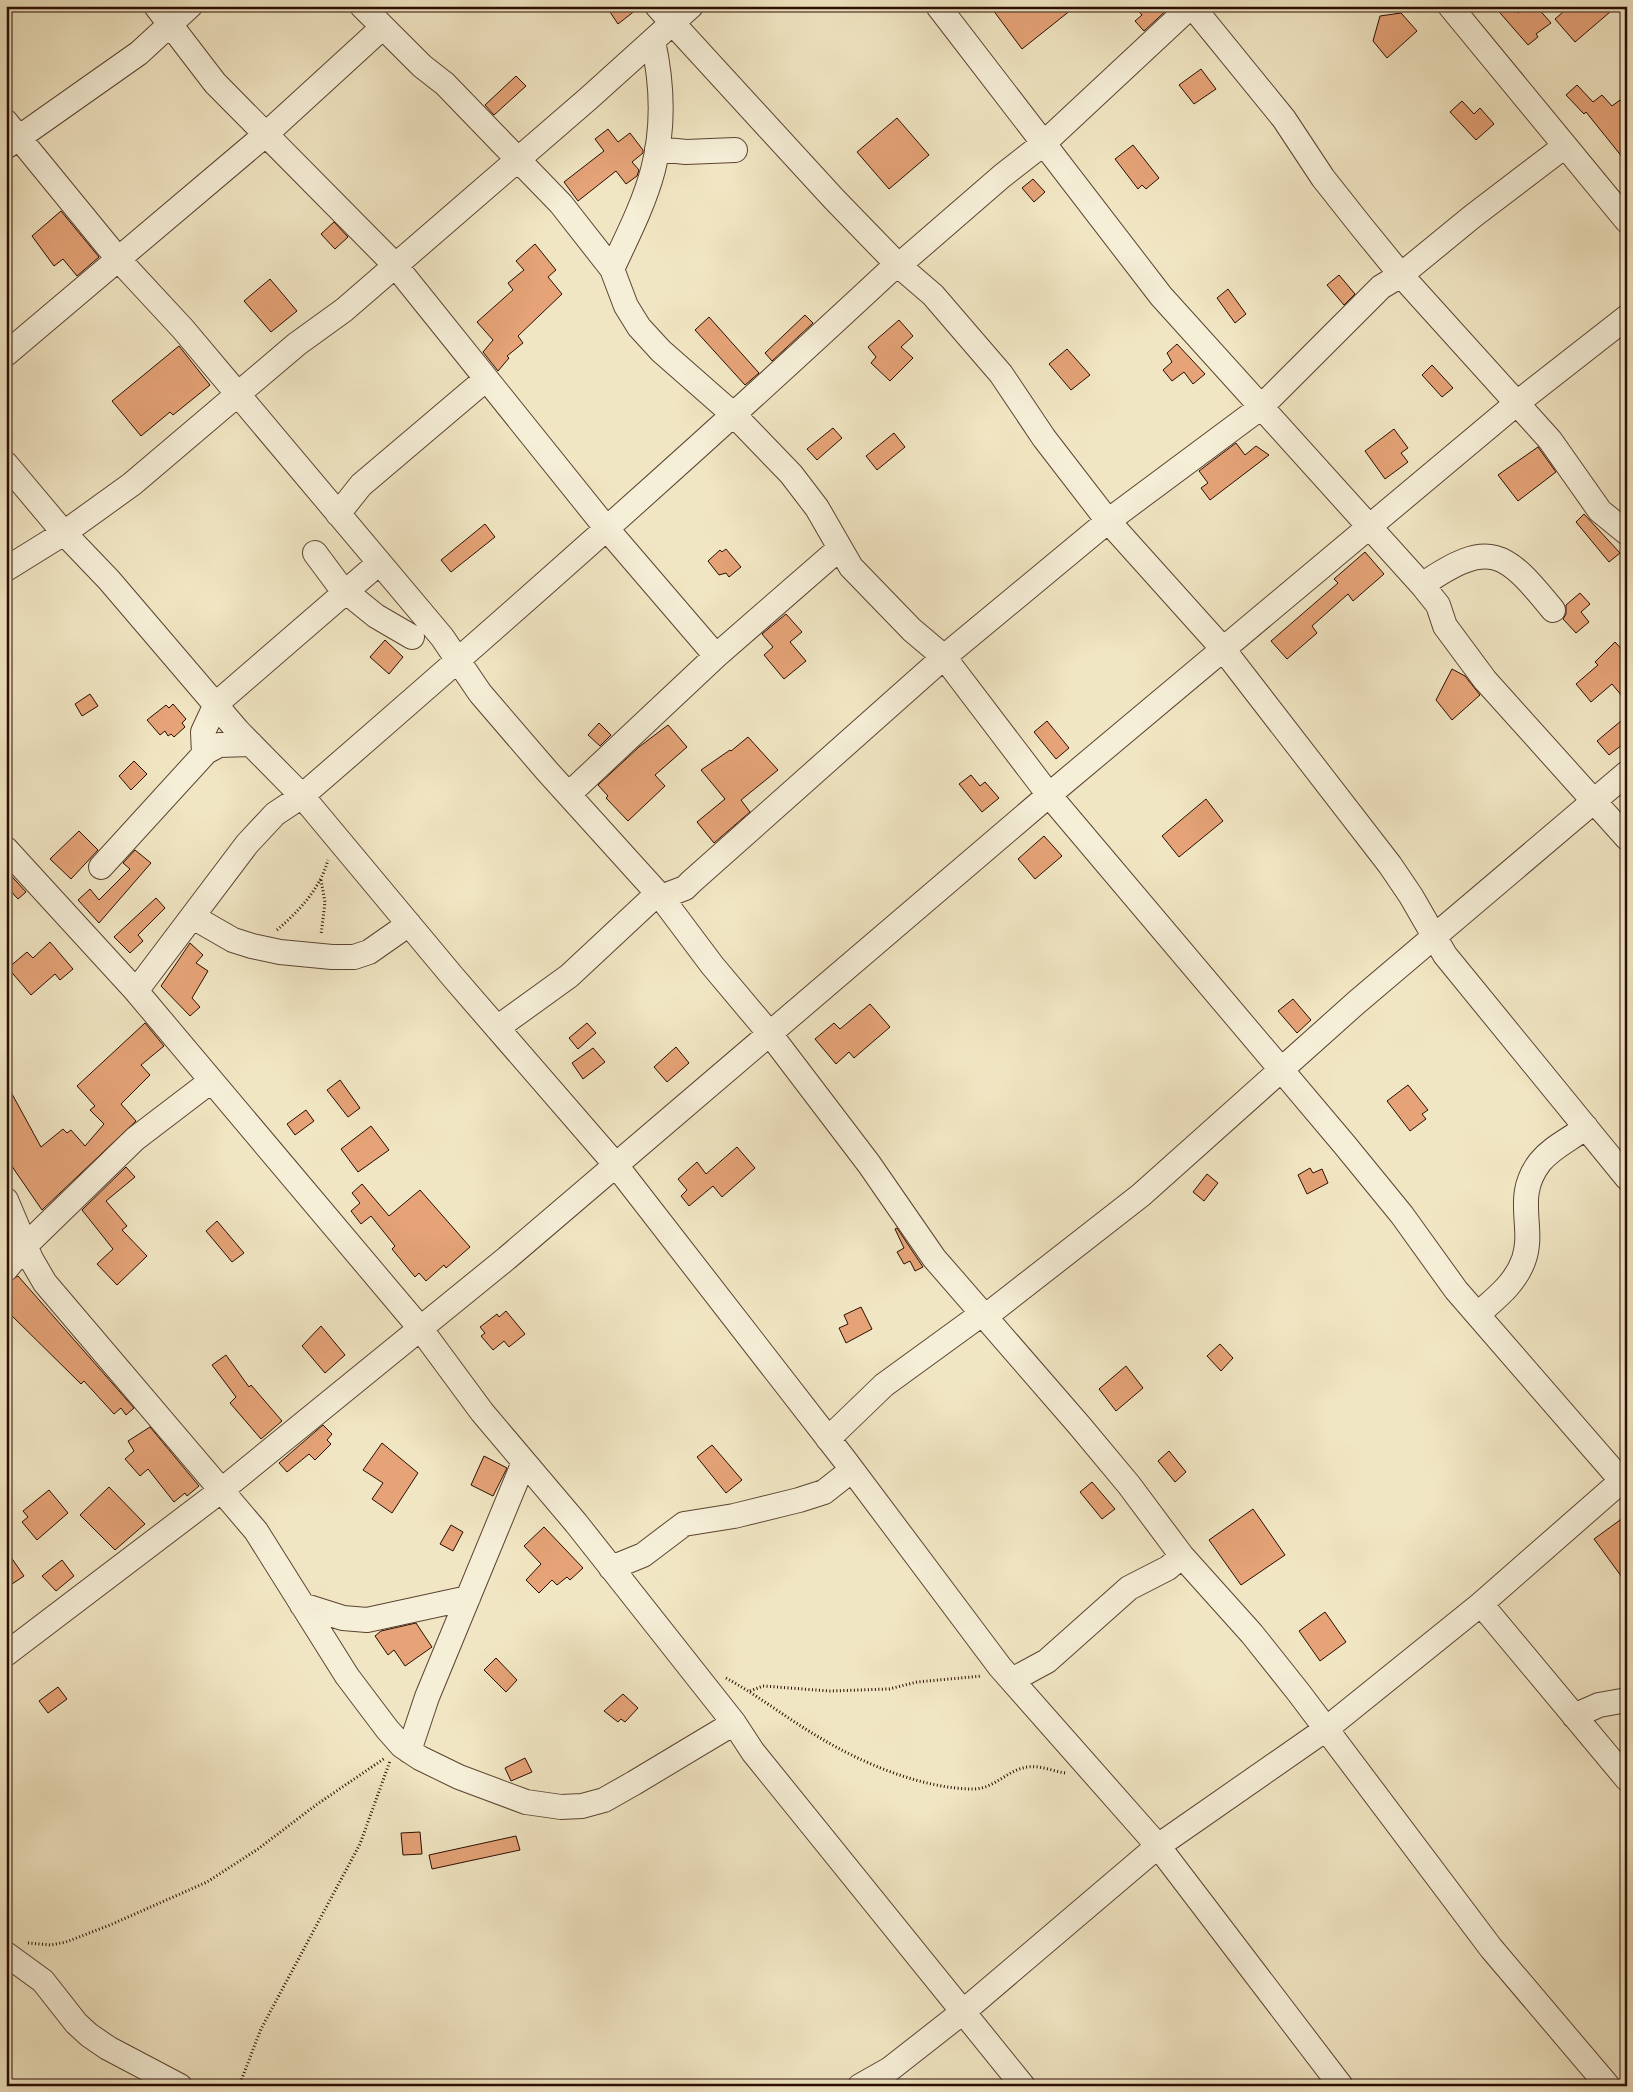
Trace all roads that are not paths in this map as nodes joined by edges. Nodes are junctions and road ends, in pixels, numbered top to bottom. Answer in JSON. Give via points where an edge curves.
{"nodes":[{"id":1,"x":156,"y":6,"type":"edge"},
{"id":2,"x":190,"y":6,"type":"edge"},
{"id":3,"x":362,"y":6,"type":"edge"},
{"id":4,"x":691,"y":6,"type":"edge"},
{"id":5,"x":938,"y":6,"type":"edge"},
{"id":6,"x":1191,"y":6,"type":"edge"},
{"id":7,"x":1450,"y":6,"type":"edge"},
{"id":8,"x":665,"y":14,"type":"edge"},
{"id":9,"x":169,"y":25,"type":"junction"},
{"id":10,"x":382,"y":27,"type":"junction"},
{"id":11,"x":653,"y":41,"type":"junction"},
{"id":12,"x":11,"y":136,"type":"edge"},
{"id":13,"x":265,"y":136,"type":"junction"},
{"id":14,"x":1043,"y":144,"type":"junction"},
{"id":15,"x":1565,"y":146,"type":"junction"},
{"id":16,"x":657,"y":149,"type":"junction"},
{"id":17,"x":735,"y":150,"type":"dead end"},
{"id":18,"x":518,"y":159,"type":"junction"},
{"id":19,"x":1627,"y":222,"type":"edge"},
{"id":20,"x":120,"y":260,"type":"junction"},
{"id":21,"x":897,"y":264,"type":"junction"},
{"id":22,"x":395,"y":265,"type":"junction"},
{"id":23,"x":612,"y":269,"type":"junction"},
{"id":24,"x":1401,"y":275,"type":"junction"},
{"id":25,"x":1627,"y":317,"type":"edge"},
{"id":26,"x":6,"y":354,"type":"edge"},
{"id":27,"x":486,"y":379,"type":"junction"},
{"id":28,"x":237,"y":394,"type":"junction"},
{"id":29,"x":1517,"y":403,"type":"junction"},
{"id":30,"x":1260,"y":408,"type":"junction"},
{"id":31,"x":735,"y":416,"type":"junction"},
{"id":32,"x":6,"y":464,"type":"edge"},
{"id":33,"x":338,"y":514,"type":"junction"},
{"id":34,"x":1108,"y":521,"type":"junction"},
{"id":35,"x":1371,"y":527,"type":"junction"},
{"id":36,"x":607,"y":528,"type":"junction"},
{"id":37,"x":64,"y":533,"type":"junction"},
{"id":38,"x":1627,"y":534,"type":"edge"},
{"id":39,"x":840,"y":548,"type":"junction"},
{"id":40,"x":315,"y":553,"type":"dead end"},
{"id":41,"x":379,"y":563,"type":"junction"},
{"id":42,"x":6,"y":569,"type":"edge"},
{"id":43,"x":1422,"y":585,"type":"junction"},
{"id":44,"x":344,"y":592,"type":"junction"},
{"id":45,"x":1553,"y":610,"type":"dead end"},
{"id":46,"x":412,"y":637,"type":"dead end"},
{"id":47,"x":1223,"y":650,"type":"junction"},
{"id":48,"x":716,"y":656,"type":"junction"},
{"id":49,"x":944,"y":657,"type":"junction"},
{"id":50,"x":458,"y":661,"type":"junction"},
{"id":51,"x":216,"y":704,"type":"junction"},
{"id":52,"x":252,"y":744,"type":"junction"},
{"id":53,"x":204,"y":754,"type":"junction"},
{"id":54,"x":1627,"y":773,"type":"edge"},
{"id":55,"x":569,"y":794,"type":"junction"},
{"id":56,"x":1049,"y":795,"type":"junction"},
{"id":57,"x":302,"y":796,"type":"junction"},
{"id":58,"x":1594,"y":801,"type":"junction"},
{"id":59,"x":1627,"y":838,"type":"edge"},
{"id":60,"x":6,"y":849,"type":"edge"},
{"id":61,"x":101,"y":867,"type":"dead end"},
{"id":62,"x":660,"y":895,"type":"junction"},
{"id":63,"x":193,"y":917,"type":"junction"},
{"id":64,"x":409,"y":924,"type":"junction"},
{"id":65,"x":1434,"y":938,"type":"junction"},
{"id":66,"x":136,"y":991,"type":"junction"},
{"id":67,"x":497,"y":1028,"type":"junction"},
{"id":68,"x":770,"y":1034,"type":"junction"},
{"id":69,"x":1281,"y":1069,"type":"junction"},
{"id":70,"x":211,"y":1081,"type":"junction"},
{"id":71,"x":1586,"y":1127,"type":"junction"},
{"id":72,"x":615,"y":1164,"type":"junction"},
{"id":73,"x":1627,"y":1178,"type":"edge"},
{"id":74,"x":6,"y":1200,"type":"edge"},
{"id":75,"x":25,"y":1246,"type":"junction"},
{"id":76,"x":6,"y":1269,"type":"edge"},
{"id":77,"x":1478,"y":1314,"type":"junction"},
{"id":78,"x":985,"y":1315,"type":"junction"},
{"id":79,"x":420,"y":1328,"type":"junction"},
{"id":80,"x":828,"y":1439,"type":"junction"},
{"id":81,"x":524,"y":1462,"type":"junction"},
{"id":82,"x":852,"y":1470,"type":"junction"},
{"id":83,"x":1625,"y":1481,"type":"edge"},
{"id":84,"x":222,"y":1489,"type":"junction"},
{"id":85,"x":1182,"y":1556,"type":"junction"},
{"id":86,"x":611,"y":1568,"type":"junction"},
{"id":87,"x":468,"y":1598,"type":"junction"},
{"id":88,"x":1482,"y":1604,"type":"junction"},
{"id":89,"x":302,"y":1605,"type":"junction"},
{"id":90,"x":6,"y":1654,"type":"edge"},
{"id":91,"x":1008,"y":1676,"type":"junction"},
{"id":92,"x":1627,"y":1700,"type":"edge"},
{"id":93,"x":1574,"y":1716,"type":"junction"},
{"id":94,"x":734,"y":1723,"type":"junction"},
{"id":95,"x":1326,"y":1729,"type":"junction"},
{"id":96,"x":409,"y":1751,"type":"junction"},
{"id":97,"x":1627,"y":1780,"type":"edge"},
{"id":98,"x":1158,"y":1846,"type":"junction"},
{"id":99,"x":14,"y":1948,"type":"edge"},
{"id":100,"x":964,"y":2011,"type":"junction"},
{"id":101,"x":891,"y":2077,"type":"edge"},
{"id":102,"x":180,"y":2086,"type":"edge"},
{"id":103,"x":860,"y":2086,"type":"edge"},
{"id":104,"x":1023,"y":2086,"type":"edge"},
{"id":105,"x":1342,"y":2086,"type":"edge"},
{"id":106,"x":1608,"y":2086,"type":"edge"}],
"edges":[{"from":1,"to":9,"type":"street"},
{"from":2,"to":9,"type":"street"},
{"from":3,"to":10,"type":"street"},
{"from":4,"to":8,"type":"street"},
{"from":5,"to":14,"type":"street"},
{"from":6,"to":14,"type":"street"},
{"from":6,"to":24,"type":"street","via":[[1284,119],[1323,178]]},
{"from":7,"to":15,"type":"street"},
{"from":8,"to":11,"type":"street"},
{"from":8,"to":21,"type":"street"},
{"from":9,"to":12,"type":"street","via":[[139,53]]},
{"from":9,"to":13,"type":"street","via":[[215,83]]},
{"from":10,"to":13,"type":"street"},
{"from":10,"to":18,"type":"street","via":[[445,84]]},
{"from":11,"to":16,"type":"street","via":[[660,73]]},
{"from":11,"to":18,"type":"street"},
{"from":12,"to":20,"type":"street"},
{"from":13,"to":20,"type":"street"},
{"from":13,"to":22,"type":"street"},
{"from":14,"to":21,"type":"street"},
{"from":14,"to":30,"type":"street","via":[[1161,296]]},
{"from":15,"to":19,"type":"street"},
{"from":15,"to":24,"type":"street"},
{"from":16,"to":17,"type":"street","via":[[686,152]]},
{"from":16,"to":23,"type":"street","via":[[643,199]]},
{"from":18,"to":22,"type":"street"},
{"from":18,"to":23,"type":"street","via":[[561,204]]},
{"from":20,"to":26,"type":"street"},
{"from":20,"to":28,"type":"street"},
{"from":21,"to":31,"type":"street"},
{"from":21,"to":34,"type":"street","via":[[933,295],[1001,374],[1044,438]]},
{"from":22,"to":27,"type":"street"},
{"from":22,"to":28,"type":"street","via":[[344,310]]},
{"from":23,"to":31,"type":"street","via":[[626,306],[639,327],[667,357]]},
{"from":24,"to":29,"type":"street"},
{"from":24,"to":30,"type":"street","via":[[1381,287]]},
{"from":25,"to":29,"type":"street"},
{"from":27,"to":33,"type":"street","via":[[361,485]]},
{"from":27,"to":36,"type":"street"},
{"from":28,"to":33,"type":"street"},
{"from":28,"to":37,"type":"street","via":[[132,484]]},
{"from":29,"to":35,"type":"street"},
{"from":29,"to":38,"type":"street","via":[[1550,440],[1600,511]]},
{"from":30,"to":34,"type":"street"},
{"from":30,"to":35,"type":"street"},
{"from":31,"to":36,"type":"street"},
{"from":31,"to":39,"type":"street","via":[[791,474],[817,508]]},
{"from":32,"to":37,"type":"street"},
{"from":33,"to":41,"type":"street"},
{"from":34,"to":47,"type":"street"},
{"from":34,"to":49,"type":"street"},
{"from":35,"to":43,"type":"street"},
{"from":35,"to":47,"type":"street"},
{"from":36,"to":48,"type":"street"},
{"from":36,"to":50,"type":"street"},
{"from":37,"to":42,"type":"street"},
{"from":37,"to":51,"type":"street"},
{"from":39,"to":48,"type":"street"},
{"from":39,"to":49,"type":"street","via":[[866,585]]},
{"from":40,"to":44,"type":"street"},
{"from":41,"to":44,"type":"street"},
{"from":41,"to":50,"type":"street","via":[[442,637]]},
{"from":43,"to":45,"type":"street","via":[[1463,562],[1494,556],[1519,571]]},
{"from":43,"to":58,"type":"street","via":[[1438,605],[1445,626],[1485,680]]},
{"from":44,"to":46,"type":"street"},
{"from":44,"to":51,"type":"street"},
{"from":47,"to":56,"type":"street"},
{"from":47,"to":65,"type":"street","via":[[1390,865],[1412,896]]},
{"from":48,"to":55,"type":"street"},
{"from":49,"to":56,"type":"street"},
{"from":49,"to":62,"type":"street","via":[[685,888]]},
{"from":50,"to":55,"type":"street","via":[[480,693]]},
{"from":50,"to":57,"type":"street"},
{"from":51,"to":52,"type":"street"},
{"from":51,"to":53,"type":"street","via":[[203,732]]},
{"from":52,"to":53,"type":"street","via":[[219,745]]},
{"from":52,"to":57,"type":"street"},
{"from":53,"to":61,"type":"street"},
{"from":54,"to":58,"type":"street"},
{"from":55,"to":62,"type":"street"},
{"from":56,"to":68,"type":"street"},
{"from":56,"to":69,"type":"street"},
{"from":57,"to":63,"type":"street","via":[[275,814],[247,844]]},
{"from":57,"to":64,"type":"street"},
{"from":58,"to":59,"type":"street"},
{"from":58,"to":65,"type":"street"},
{"from":60,"to":66,"type":"street"},
{"from":62,"to":67,"type":"street","via":[[569,976]]},
{"from":62,"to":68,"type":"street"},
{"from":63,"to":64,"type":"street","via":[[234,940],[258,948],[317,956],[354,957],[369,952]]},
{"from":63,"to":66,"type":"street"},
{"from":64,"to":67,"type":"street"},
{"from":65,"to":69,"type":"street"},
{"from":65,"to":71,"type":"street"},
{"from":66,"to":70,"type":"street"},
{"from":67,"to":72,"type":"street"},
{"from":68,"to":72,"type":"street"},
{"from":68,"to":78,"type":"street","via":[[869,1164],[934,1258]]},
{"from":69,"to":77,"type":"street","via":[[1402,1214],[1456,1290]]},
{"from":69,"to":78,"type":"street","via":[[1141,1195]]},
{"from":70,"to":75,"type":"street","via":[[135,1139]]},
{"from":70,"to":79,"type":"street"},
{"from":71,"to":73,"type":"street"},
{"from":71,"to":77,"type":"street","via":[[1547,1154],[1530,1178],[1524,1213],[1525,1258],[1516,1277]]},
{"from":72,"to":79,"type":"street"},
{"from":72,"to":80,"type":"street"},
{"from":74,"to":75,"type":"street"},
{"from":75,"to":76,"type":"street"},
{"from":75,"to":84,"type":"street","via":[[45,1283],[73,1319]]},
{"from":77,"to":83,"type":"street"},
{"from":78,"to":80,"type":"street","via":[[884,1385]]},
{"from":78,"to":85,"type":"street","via":[[1129,1486]]},
{"from":79,"to":81,"type":"street","via":[[482,1412]]},
{"from":79,"to":84,"type":"street"},
{"from":80,"to":82,"type":"street"},
{"from":81,"to":86,"type":"street"},
{"from":81,"to":87,"type":"street"},
{"from":82,"to":86,"type":"street","via":[[824,1492],[734,1516],[684,1524],[643,1555]]},
{"from":82,"to":91,"type":"street"},
{"from":83,"to":88,"type":"street"},
{"from":84,"to":89,"type":"street","via":[[256,1531]]},
{"from":84,"to":90,"type":"street"},
{"from":85,"to":91,"type":"street","via":[[1168,1568],[1129,1588],[1047,1661]]},
{"from":85,"to":95,"type":"street","via":[[1252,1634]]},
{"from":86,"to":94,"type":"street"},
{"from":87,"to":89,"type":"street","via":[[367,1620],[342,1618]]},
{"from":87,"to":96,"type":"street","via":[[426,1697]]},
{"from":88,"to":93,"type":"street"},
{"from":88,"to":95,"type":"street"},
{"from":89,"to":96,"type":"street","via":[[347,1676],[386,1729]]},
{"from":91,"to":98,"type":"street"},
{"from":92,"to":93,"type":"street","via":[[1599,1704]]},
{"from":93,"to":97,"type":"street"},
{"from":94,"to":96,"type":"street","via":[[634,1784],[604,1800],[582,1806],[526,1802],[459,1777]]},
{"from":94,"to":100,"type":"street","via":[[753,1752]]},
{"from":95,"to":98,"type":"street"},
{"from":95,"to":106,"type":"street","via":[[1490,1948]]},
{"from":98,"to":100,"type":"street"},
{"from":98,"to":105,"type":"street"},
{"from":99,"to":102,"type":"street","via":[[89,2035]]},
{"from":100,"to":101,"type":"street"},
{"from":100,"to":104,"type":"street"},
{"from":101,"to":103,"type":"street"}]}
